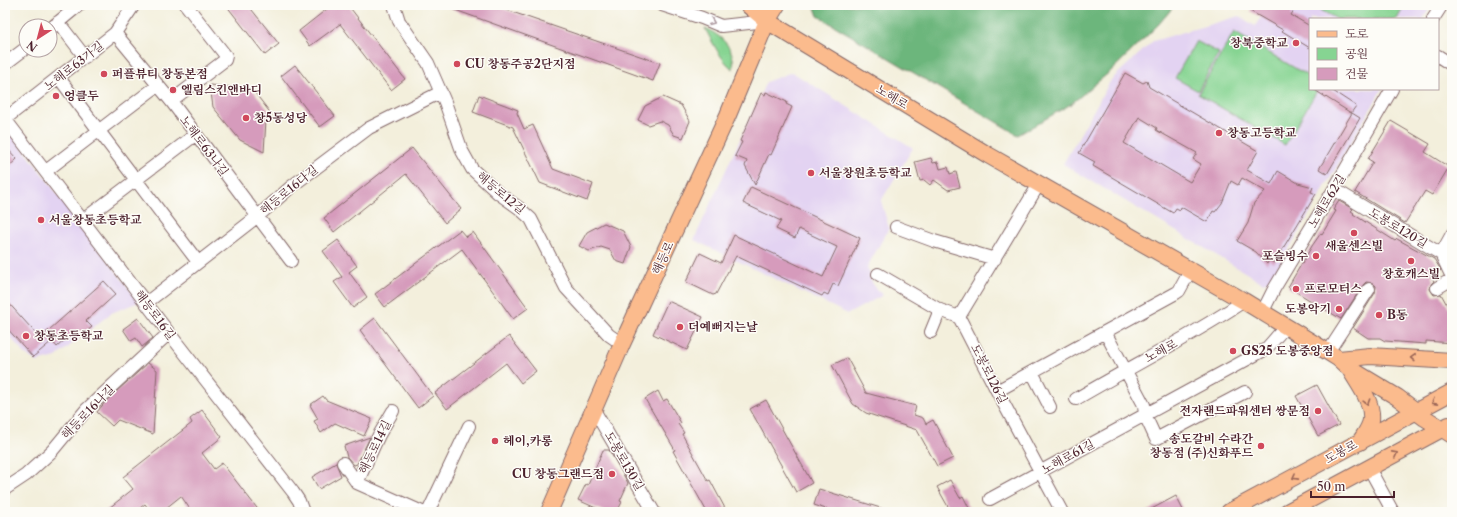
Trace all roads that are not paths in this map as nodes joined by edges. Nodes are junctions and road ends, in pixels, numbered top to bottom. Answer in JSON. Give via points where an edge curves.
{"nodes":[{"id":1,"x":79,"y":5,"type":"edge"},
{"id":2,"x":134,"y":5,"type":"edge"},
{"id":3,"x":186,"y":5,"type":"edge"},
{"id":4,"x":394,"y":5,"type":"edge"},
{"id":5,"x":662,"y":5,"type":"edge"},
{"id":6,"x":748,"y":5,"type":"edge"},
{"id":7,"x":777,"y":5,"type":"edge"},
{"id":8,"x":1442,"y":5,"type":"edge"},
{"id":9,"x":687,"y":9,"type":"edge"},
{"id":10,"x":1434,"y":18,"type":"edge"},
{"id":11,"x":767,"y":21,"type":"junction"},
{"id":12,"x":58,"y":23,"type":"edge"},
{"id":13,"x":58,"y":30,"type":"edge"},
{"id":14,"x":115,"y":34,"type":"junction"},
{"id":15,"x":18,"y":54,"type":"edge"},
{"id":16,"x":85,"y":57,"type":"junction"},
{"id":17,"x":1439,"y":57,"type":"edge"},
{"id":18,"x":5,"y":64,"type":"edge"},
{"id":19,"x":1452,"y":65,"type":"edge"},
{"id":20,"x":60,"y":78,"type":"junction"},
{"id":21,"x":157,"y":86,"type":"junction"},
{"id":22,"x":1391,"y":90,"type":"edge"},
{"id":23,"x":441,"y":92,"type":"junction"},
{"id":24,"x":171,"y":101,"type":"junction"},
{"id":25,"x":5,"y":119,"type":"edge"},
{"id":26,"x":99,"y":131,"type":"junction"},
{"id":27,"x":195,"y":135,"type":"junction"},
{"id":28,"x":46,"y":171,"type":"junction"},
{"id":29,"x":135,"y":180,"type":"junction"},
{"id":30,"x":1039,"y":184,"type":"junction"},
{"id":31,"x":1334,"y":190,"type":"junction"},
{"id":32,"x":258,"y":216,"type":"junction"},
{"id":33,"x":83,"y":220,"type":"junction"},
{"id":34,"x":896,"y":227,"type":"dead end"},
{"id":35,"x":1452,"y":234,"type":"edge"},
{"id":36,"x":1452,"y":248,"type":"edge"},
{"id":37,"x":1441,"y":254,"type":"junction"},
{"id":38,"x":995,"y":259,"type":"junction"},
{"id":39,"x":291,"y":261,"type":"dead end"},
{"id":40,"x":198,"y":262,"type":"junction"},
{"id":41,"x":1190,"y":271,"type":"junction"},
{"id":42,"x":878,"y":274,"type":"dead end"},
{"id":43,"x":1452,"y":278,"type":"edge"},
{"id":44,"x":1437,"y":288,"type":"dead end"},
{"id":45,"x":1369,"y":289,"type":"dead end"},
{"id":46,"x":1244,"y":302,"type":"junction"},
{"id":47,"x":146,"y":303,"type":"junction"},
{"id":48,"x":940,"y":310,"type":"junction"},
{"id":49,"x":1262,"y":313,"type":"junction"},
{"id":50,"x":960,"y":317,"type":"junction"},
{"id":51,"x":1286,"y":326,"type":"junction"},
{"id":52,"x":931,"y":332,"type":"dead end"},
{"id":53,"x":1106,"y":332,"type":"junction"},
{"id":54,"x":169,"y":333,"type":"junction"},
{"id":55,"x":622,"y":344,"type":"junction"},
{"id":56,"x":1339,"y":360,"type":"junction"},
{"id":57,"x":1452,"y":361,"type":"edge"},
{"id":58,"x":1126,"y":370,"type":"junction"},
{"id":59,"x":1032,"y":372,"type":"junction"},
{"id":60,"x":997,"y":391,"type":"junction"},
{"id":61,"x":1245,"y":392,"type":"dead end"},
{"id":62,"x":1452,"y":392,"type":"edge"},
{"id":63,"x":1076,"y":400,"type":"dead end"},
{"id":64,"x":1050,"y":407,"type":"dead end"},
{"id":65,"x":594,"y":410,"type":"junction"},
{"id":66,"x":393,"y":411,"type":"dead end"},
{"id":67,"x":1416,"y":411,"type":"junction"},
{"id":68,"x":1145,"y":415,"type":"junction"},
{"id":69,"x":469,"y":426,"type":"dead end"},
{"id":70,"x":1449,"y":429,"type":"edge"},
{"id":71,"x":1360,"y":442,"type":"junction"},
{"id":72,"x":343,"y":463,"type":"dead end"},
{"id":73,"x":1369,"y":468,"type":"junction"},
{"id":74,"x":1042,"y":472,"type":"junction"},
{"id":75,"x":357,"y":483,"type":"junction"},
{"id":76,"x":5,"y":489,"type":"edge"},
{"id":77,"x":990,"y":499,"type":"dead end"},
{"id":78,"x":304,"y":512,"type":"edge"},
{"id":79,"x":422,"y":512,"type":"edge"},
{"id":80,"x":428,"y":512,"type":"edge"},
{"id":81,"x":549,"y":512,"type":"edge"},
{"id":82,"x":654,"y":512,"type":"edge"},
{"id":83,"x":1062,"y":512,"type":"edge"},
{"id":84,"x":1229,"y":512,"type":"edge"},
{"id":85,"x":1287,"y":512,"type":"edge"},
{"id":86,"x":1393,"y":512,"type":"edge"}],
"edges":[{"from":1,"to":12,"type":"street"},
{"from":2,"to":14,"type":"street","name":"노해로63가길"},
{"from":3,"to":24,"type":"street","via":[[226,56],[225,60]]},
{"from":4,"to":23,"type":"street","name":"해등로12길","via":[[399,21],[428,63]]},
{"from":5,"to":9,"type":"street"},
{"from":6,"to":11,"type":"main road","name":"노해로"},
{"from":7,"to":11,"type":"main road","name":"해등로"},
{"from":8,"to":10,"type":"street"},
{"from":9,"to":11,"type":"street","one_way":true,"via":[[722,26]]},
{"from":11,"to":30,"type":"main road","name":"노해로"},
{"from":11,"to":55,"type":"main road","name":"해등로","via":[[728,115]]},
{"from":13,"to":16,"type":"street"},
{"from":14,"to":16,"type":"street","name":"노해로63가길"},
{"from":14,"to":21,"type":"street","name":"노해로63나길"},
{"from":15,"to":18,"type":"street"},
{"from":16,"to":20,"type":"street","name":"노해로63가길"},
{"from":17,"to":19,"type":"street"},
{"from":20,"to":25,"type":"street","name":"노해로63가길"},
{"from":20,"to":26,"type":"street"},
{"from":21,"to":24,"type":"street","name":"노해로63나길"},
{"from":21,"to":26,"type":"street"},
{"from":22,"to":31,"type":"street","name":"노해로62길"},
{"from":23,"to":32,"type":"street","name":"해등로16다길","via":[[370,128],[292,186]]},
{"from":23,"to":55,"type":"street","name":"해등로12길","via":[[462,150],[472,169],[531,219],[566,288],[609,335]]},
{"from":24,"to":27,"type":"street","name":"노해로63나길"},
{"from":25,"to":28,"type":"street","name":"해등로16길"},
{"from":26,"to":28,"type":"street"},
{"from":26,"to":29,"type":"street"},
{"from":27,"to":29,"type":"street"},
{"from":27,"to":32,"type":"street","name":"노해로63나길"},
{"from":28,"to":33,"type":"street","name":"해등로16길"},
{"from":29,"to":33,"type":"street"},
{"from":29,"to":40,"type":"street"},
{"from":30,"to":38,"type":"street"},
{"from":30,"to":41,"type":"main road","name":"노해로"},
{"from":31,"to":37,"type":"street","name":"도봉로120길"},
{"from":31,"to":49,"type":"street","name":"노해로62길"},
{"from":32,"to":39,"type":"street","name":"노해로63나길"},
{"from":32,"to":40,"type":"street","name":"해등로16다길"},
{"from":33,"to":47,"type":"street","name":"해등로16길"},
{"from":34,"to":38,"type":"street"},
{"from":35,"to":37,"type":"street"},
{"from":36,"to":37,"type":"street"},
{"from":37,"to":43,"type":"street","name":"도봉로120길"},
{"from":38,"to":50,"type":"street"},
{"from":40,"to":47,"type":"street","name":"해등로16다길"},
{"from":41,"to":46,"type":"main road","name":"노해로"},
{"from":41,"to":53,"type":"street","via":[[1176,293]]},
{"from":42,"to":48,"type":"street"},
{"from":43,"to":44,"type":"street","name":"도봉로120길"},
{"from":45,"to":56,"type":"street"},
{"from":46,"to":49,"type":"main road","name":"노해로"},
{"from":46,"to":58,"type":"street","name":"노해로","via":[[1196,332]]},
{"from":47,"to":54,"type":"street","name":"해등로16길"},
{"from":48,"to":50,"type":"street"},
{"from":48,"to":52,"type":"street"},
{"from":49,"to":51,"type":"main road","name":"노해로"},
{"from":50,"to":60,"type":"street","name":"도봉로126길"},
{"from":51,"to":56,"type":"main road","name":"노해로"},
{"from":51,"to":68,"type":"street","name":"노해로61길","via":[[1266,349]]},
{"from":53,"to":58,"type":"street"},
{"from":53,"to":59,"type":"street"},
{"from":54,"to":76,"type":"street","name":"해등로16나길","via":[[86,410],[52,451],[26,475]]},
{"from":54,"to":78,"type":"street","name":"해등로16길","via":[[293,492]]},
{"from":55,"to":65,"type":"main road","name":"해등로"},
{"from":57,"to":56,"type":"main road","one_way":true,"via":[[1370,356]]},
{"from":56,"to":67,"type":"main road","name":"노해로"},
{"from":56,"to":71,"type":"main road","one_way":true,"via":[[1365,395],[1370,410],[1368,429]]},
{"from":58,"to":63,"type":"street","name":"노해로"},
{"from":58,"to":68,"type":"street","via":[[1144,405]]},
{"from":59,"to":60,"type":"street"},
{"from":59,"to":64,"type":"street"},
{"from":60,"to":74,"type":"street","name":"도봉로126길"},
{"from":61,"to":68,"type":"street","via":[[1156,439]]},
{"from":62,"to":67,"type":"main road","name":"도봉로","one_way":true},
{"from":65,"to":81,"type":"main road","name":"해등로"},
{"from":65,"to":82,"type":"street","name":"도봉로130길"},
{"from":66,"to":75,"type":"street","name":"해등로14길"},
{"from":67,"to":70,"type":"main road","name":"노해로"},
{"from":67,"to":71,"type":"main road","name":"도봉로"},
{"from":68,"to":74,"type":"street","name":"노해로61길"},
{"from":69,"to":80,"type":"street"},
{"from":73,"to":70,"type":"main road","one_way":true},
{"from":71,"to":84,"type":"main road","name":"도봉로","one_way":true},
{"from":72,"to":75,"type":"street","name":"해등로14길"},
{"from":73,"to":85,"type":"main road"},
{"from":73,"to":86,"type":"street"},
{"from":74,"to":77,"type":"street","name":"노해로61길"},
{"from":74,"to":83,"type":"street","name":"도봉로126길"},
{"from":75,"to":79,"type":"street","name":"해등로14길"}]}
